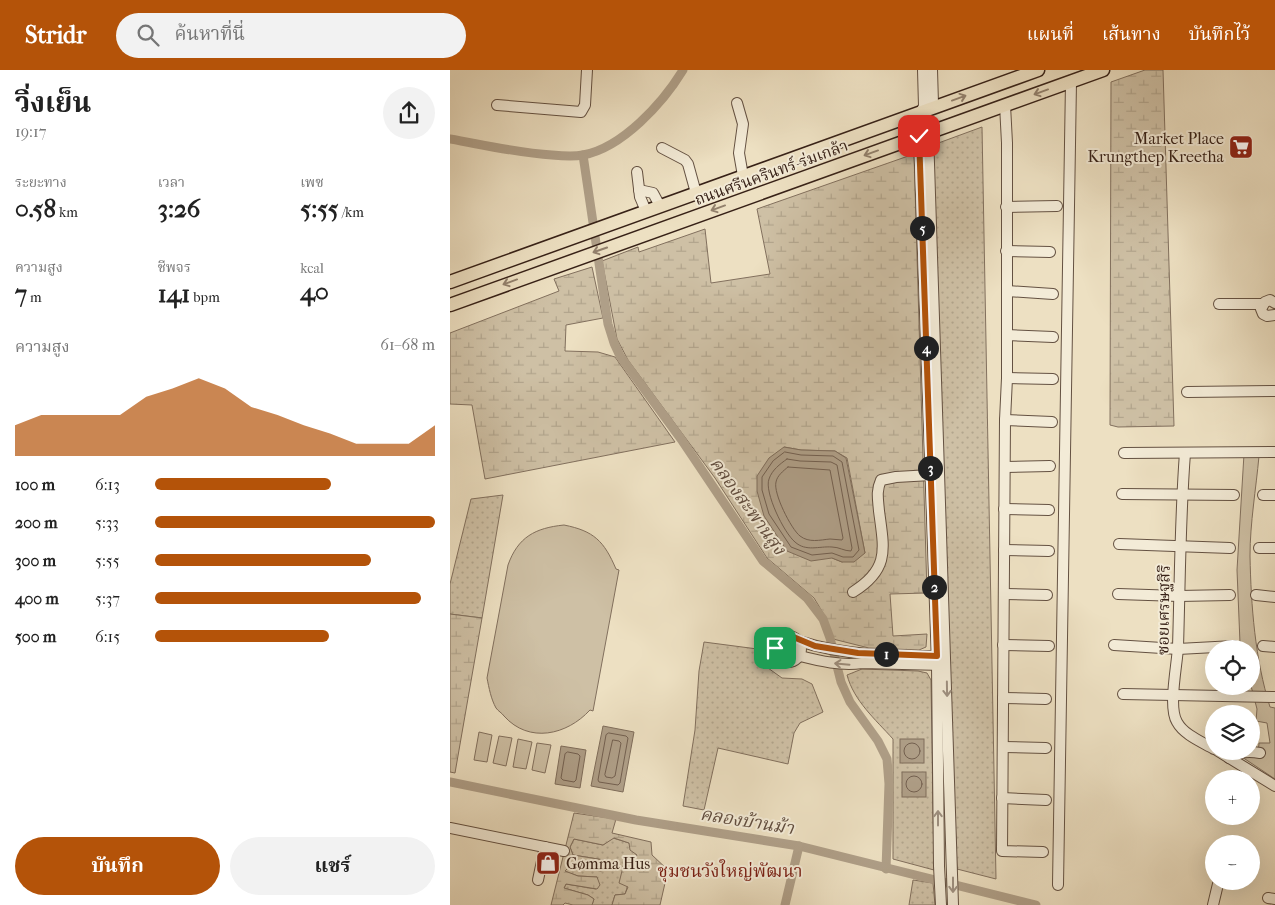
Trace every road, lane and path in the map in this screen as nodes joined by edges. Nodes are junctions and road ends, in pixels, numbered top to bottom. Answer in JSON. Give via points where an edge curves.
{"nodes":[{"id":1,"x":587,"y":70,"type":"edge"},
{"id":2,"x":923,"y":70,"type":"edge"},
{"id":3,"x":932,"y":70,"type":"edge"},
{"id":4,"x":1038,"y":70,"type":"edge"},
{"id":5,"x":1103,"y":70,"type":"edge"},
{"id":6,"x":1017,"y":74,"type":"edge"},
{"id":7,"x":1071,"y":82,"type":"junction"},
{"id":8,"x":737,"y":103,"type":"dead end"},
{"id":9,"x":497,"y":105,"type":"dead end"},
{"id":10,"x":1005,"y":105,"type":"junction"},
{"id":11,"x":925,"y":111,"type":"junction"},
{"id":12,"x":923,"y":135,"type":"junction"},
{"id":13,"x":662,"y":148,"type":"dead end"},
{"id":14,"x":637,"y":172,"type":"dead end"},
{"id":15,"x":743,"y":176,"type":"junction"},
{"id":16,"x":640,"y":190,"type":"junction"},
{"id":17,"x":696,"y":194,"type":"junction"},
{"id":18,"x":660,"y":206,"type":"junction"},
{"id":19,"x":1057,"y":206,"type":"dead end"},
{"id":20,"x":1006,"y":207,"type":"junction"},
{"id":21,"x":646,"y":211,"type":"junction"},
{"id":22,"x":1006,"y":251,"type":"junction"},
{"id":23,"x":1050,"y":252,"type":"dead end"},
{"id":24,"x":450,"y":282,"type":"edge"},
{"id":25,"x":1007,"y":291,"type":"junction"},
{"id":26,"x":1053,"y":294,"type":"dead end"},
{"id":27,"x":1275,"y":302,"type":"edge"},
{"id":28,"x":450,"y":304,"type":"edge"},
{"id":29,"x":1219,"y":304,"type":"dead end"},
{"id":30,"x":1262,"y":304,"type":"junction"},
{"id":31,"x":1275,"y":315,"type":"edge"},
{"id":32,"x":1007,"y":335,"type":"junction"},
{"id":33,"x":1053,"y":337,"type":"dead end"},
{"id":34,"x":1007,"y":378,"type":"junction"},
{"id":35,"x":1053,"y":379,"type":"dead end"},
{"id":36,"x":1275,"y":391,"type":"edge"},
{"id":37,"x":1187,"y":392,"type":"dead end"},
{"id":38,"x":1005,"y":420,"type":"junction"},
{"id":39,"x":1052,"y":422,"type":"dead end"},
{"id":40,"x":1275,"y":452,"type":"edge"},
{"id":41,"x":1124,"y":453,"type":"dead end"},
{"id":42,"x":1185,"y":453,"type":"junction"},
{"id":43,"x":1050,"y":466,"type":"dead end"},
{"id":44,"x":1004,"y":467,"type":"junction"},
{"id":45,"x":930,"y":475,"type":"junction"},
{"id":46,"x":1122,"y":494,"type":"dead end"},
{"id":47,"x":1234,"y":495,"type":"dead end"},
{"id":48,"x":1264,"y":495,"type":"dead end"},
{"id":49,"x":1275,"y":495,"type":"edge"},
{"id":50,"x":1181,"y":496,"type":"junction"},
{"id":51,"x":1004,"y":509,"type":"junction"},
{"id":52,"x":1049,"y":510,"type":"dead end"},
{"id":53,"x":1119,"y":544,"type":"dead end"},
{"id":54,"x":1179,"y":547,"type":"junction"},
{"id":55,"x":1230,"y":548,"type":"dead end"},
{"id":56,"x":1259,"y":548,"type":"dead end"},
{"id":57,"x":1275,"y":548,"type":"edge"},
{"id":58,"x":1004,"y":550,"type":"junction"},
{"id":59,"x":1049,"y":551,"type":"dead end"},
{"id":60,"x":853,"y":592,"type":"dead end"},
{"id":61,"x":1004,"y":594,"type":"junction"},
{"id":62,"x":1118,"y":594,"type":"dead end"},
{"id":63,"x":1230,"y":595,"type":"dead end"},
{"id":64,"x":1047,"y":596,"type":"dead end"},
{"id":65,"x":1179,"y":596,"type":"junction"},
{"id":66,"x":1256,"y":596,"type":"dead end"},
{"id":67,"x":1275,"y":597,"type":"edge"},
{"id":68,"x":799,"y":640,"type":"junction"},
{"id":69,"x":1003,"y":645,"type":"junction"},
{"id":70,"x":1114,"y":645,"type":"dead end"},
{"id":71,"x":1049,"y":646,"type":"dead end"},
{"id":72,"x":1263,"y":646,"type":"dead end"},
{"id":73,"x":1275,"y":647,"type":"edge"},
{"id":74,"x":1205,"y":648,"type":"edge"},
{"id":75,"x":1178,"y":650,"type":"junction"},
{"id":76,"x":800,"y":656,"type":"junction"},
{"id":77,"x":860,"y":658,"type":"junction"},
{"id":78,"x":942,"y":660,"type":"junction"},
{"id":79,"x":1123,"y":694,"type":"dead end"},
{"id":80,"x":1174,"y":695,"type":"junction"},
{"id":81,"x":1275,"y":697,"type":"edge"},
{"id":82,"x":1003,"y":698,"type":"junction"},
{"id":83,"x":1046,"y":699,"type":"dead end"},
{"id":84,"x":1205,"y":744,"type":"edge"},
{"id":85,"x":1003,"y":747,"type":"junction"},
{"id":86,"x":1046,"y":748,"type":"dead end"},
{"id":87,"x":1232,"y":760,"type":"edge"},
{"id":88,"x":1275,"y":786,"type":"edge"},
{"id":89,"x":1002,"y":798,"type":"junction"},
{"id":90,"x":1046,"y":800,"type":"dead end"},
{"id":91,"x":450,"y":828,"type":"edge"},
{"id":92,"x":545,"y":847,"type":"junction"},
{"id":93,"x":564,"y":851,"type":"dead end"},
{"id":94,"x":1043,"y":852,"type":"dead end"},
{"id":95,"x":538,"y":880,"type":"dead end"},
{"id":96,"x":1058,"y":885,"type":"dead end"},
{"id":97,"x":1217,"y":890,"type":"edge"},
{"id":98,"x":941,"y":902,"type":"edge"},
{"id":99,"x":953,"y":905,"type":"edge"},
{"id":100,"x":1213,"y":905,"type":"edge"}],
"edges":[{"from":1,"to":9,"type":"street","via":[[586,105],[581,112]]},
{"from":2,"to":11,"type":"street"},
{"from":3,"to":11,"type":"street","via":[[933,103]]},
{"from":4,"to":6,"type":"main road","name":"ถนนศรีนครินทร์-ร่มเกล้า"},
{"from":5,"to":7,"type":"main road","name":"ถนนศรีนครินทร์-ร่มเกล้า"},
{"from":11,"to":6,"type":"main road","name":"ถนนศรีนครินทร์-ร่มเกล้า","one_way":true},
{"from":7,"to":10,"type":"main road","name":"ถนนศรีนครินทร์-ร่มเกล้า","one_way":true},
{"from":7,"to":96,"type":"street"},
{"from":8,"to":15,"type":"street","via":[[743,124],[739,153]]},
{"from":10,"to":12,"type":"main road","name":"ถนนศรีนครินทร์-ร่มเกล้า"},
{"from":10,"to":20,"type":"street"},
{"from":11,"to":15,"type":"main road","name":"ถนนศรีนครินทร์-ร่มเกล้า"},
{"from":12,"to":28,"type":"main road","name":"ถนนศรีนครินทร์-ร่มเกล้า","one_way":true},
{"from":12,"to":45,"type":"street"},
{"from":12,"to":78,"type":"street"},
{"from":13,"to":17,"type":"street","via":[[688,164]]},
{"from":14,"to":16,"type":"street"},
{"from":15,"to":17,"type":"main road","name":"ถนนศรีนครินทร์-ร่มเกล้า"},
{"from":16,"to":18,"type":"street","via":[[654,193]]},
{"from":16,"to":21,"type":"street"},
{"from":17,"to":18,"type":"main road","name":"ถนนศรีนครินทร์-ร่มเกล้า"},
{"from":18,"to":21,"type":"main road","name":"ถนนศรีนครินทร์-ร่มเกล้า"},
{"from":19,"to":20,"type":"street"},
{"from":20,"to":22,"type":"street"},
{"from":21,"to":24,"type":"main road","name":"ถนนศรีนครินทร์-ร่มเกล้า"},
{"from":22,"to":23,"type":"street"},
{"from":22,"to":25,"type":"street"},
{"from":25,"to":26,"type":"street"},
{"from":25,"to":32,"type":"street"},
{"from":27,"to":30,"type":"street","via":[[1270,300]]},
{"from":29,"to":30,"type":"street"},
{"from":30,"to":31,"type":"street","via":[[1265,315]]},
{"from":32,"to":33,"type":"street"},
{"from":32,"to":34,"type":"street"},
{"from":34,"to":35,"type":"street"},
{"from":34,"to":38,"type":"street"},
{"from":36,"to":37,"type":"street"},
{"from":38,"to":39,"type":"street"},
{"from":38,"to":44,"type":"street"},
{"from":40,"to":42,"type":"street"},
{"from":41,"to":42,"type":"street"},
{"from":42,"to":50,"type":"street","name":"ซอยเศรษฐสิริ"},
{"from":43,"to":44,"type":"street"},
{"from":44,"to":51,"type":"street"},
{"from":45,"to":60,"type":"street","via":[[881,480],[877,495],[882,558],[875,575]]},
{"from":45,"to":78,"type":"street"},
{"from":46,"to":50,"type":"street"},
{"from":47,"to":50,"type":"street"},
{"from":48,"to":49,"type":"street"},
{"from":50,"to":54,"type":"street","name":"ซอยเศรษฐสิริ"},
{"from":51,"to":52,"type":"street"},
{"from":51,"to":58,"type":"street"},
{"from":53,"to":54,"type":"street"},
{"from":54,"to":55,"type":"street"},
{"from":54,"to":65,"type":"street","name":"ซอยเศรษฐสิริ"},
{"from":56,"to":57,"type":"street"},
{"from":58,"to":59,"type":"street"},
{"from":58,"to":61,"type":"street"},
{"from":61,"to":64,"type":"street"},
{"from":61,"to":69,"type":"street"},
{"from":62,"to":65,"type":"street"},
{"from":63,"to":65,"type":"street"},
{"from":65,"to":75,"type":"street","name":"ซอยเศรษฐสิริ"},
{"from":66,"to":67,"type":"street"},
{"from":68,"to":76,"type":"street"},
{"from":68,"to":76,"type":"street","via":[[784,636],[775,648],[777,656],[784,662],[792,662]]},
{"from":68,"to":77,"type":"street"},
{"from":69,"to":71,"type":"street"},
{"from":69,"to":82,"type":"street"},
{"from":70,"to":75,"type":"street"},
{"from":72,"to":73,"type":"street"},
{"from":74,"to":75,"type":"street"},
{"from":75,"to":80,"type":"street","name":"ซอยเศรษฐสิริ"},
{"from":77,"to":76,"type":"street","one_way":true,"via":[[849,665]]},
{"from":77,"to":78,"type":"street"},
{"from":98,"to":78,"type":"street","one_way":true},
{"from":78,"to":99,"type":"street","one_way":true},
{"from":79,"to":80,"type":"street"},
{"from":80,"to":81,"type":"street"},
{"from":80,"to":84,"type":"street","name":"ซอยเศรษฐสิริ","via":[[1177,722],[1185,732]]},
{"from":82,"to":83,"type":"street"},
{"from":82,"to":85,"type":"street"},
{"from":85,"to":86,"type":"street"},
{"from":85,"to":89,"type":"street"},
{"from":87,"to":88,"type":"street"},
{"from":89,"to":90,"type":"street"},
{"from":89,"to":94,"type":"street","via":[[1002,851]]},
{"from":91,"to":92,"type":"street"},
{"from":92,"to":93,"type":"street"},
{"from":92,"to":95,"type":"street"},
{"from":97,"to":100,"type":"street"}]}
